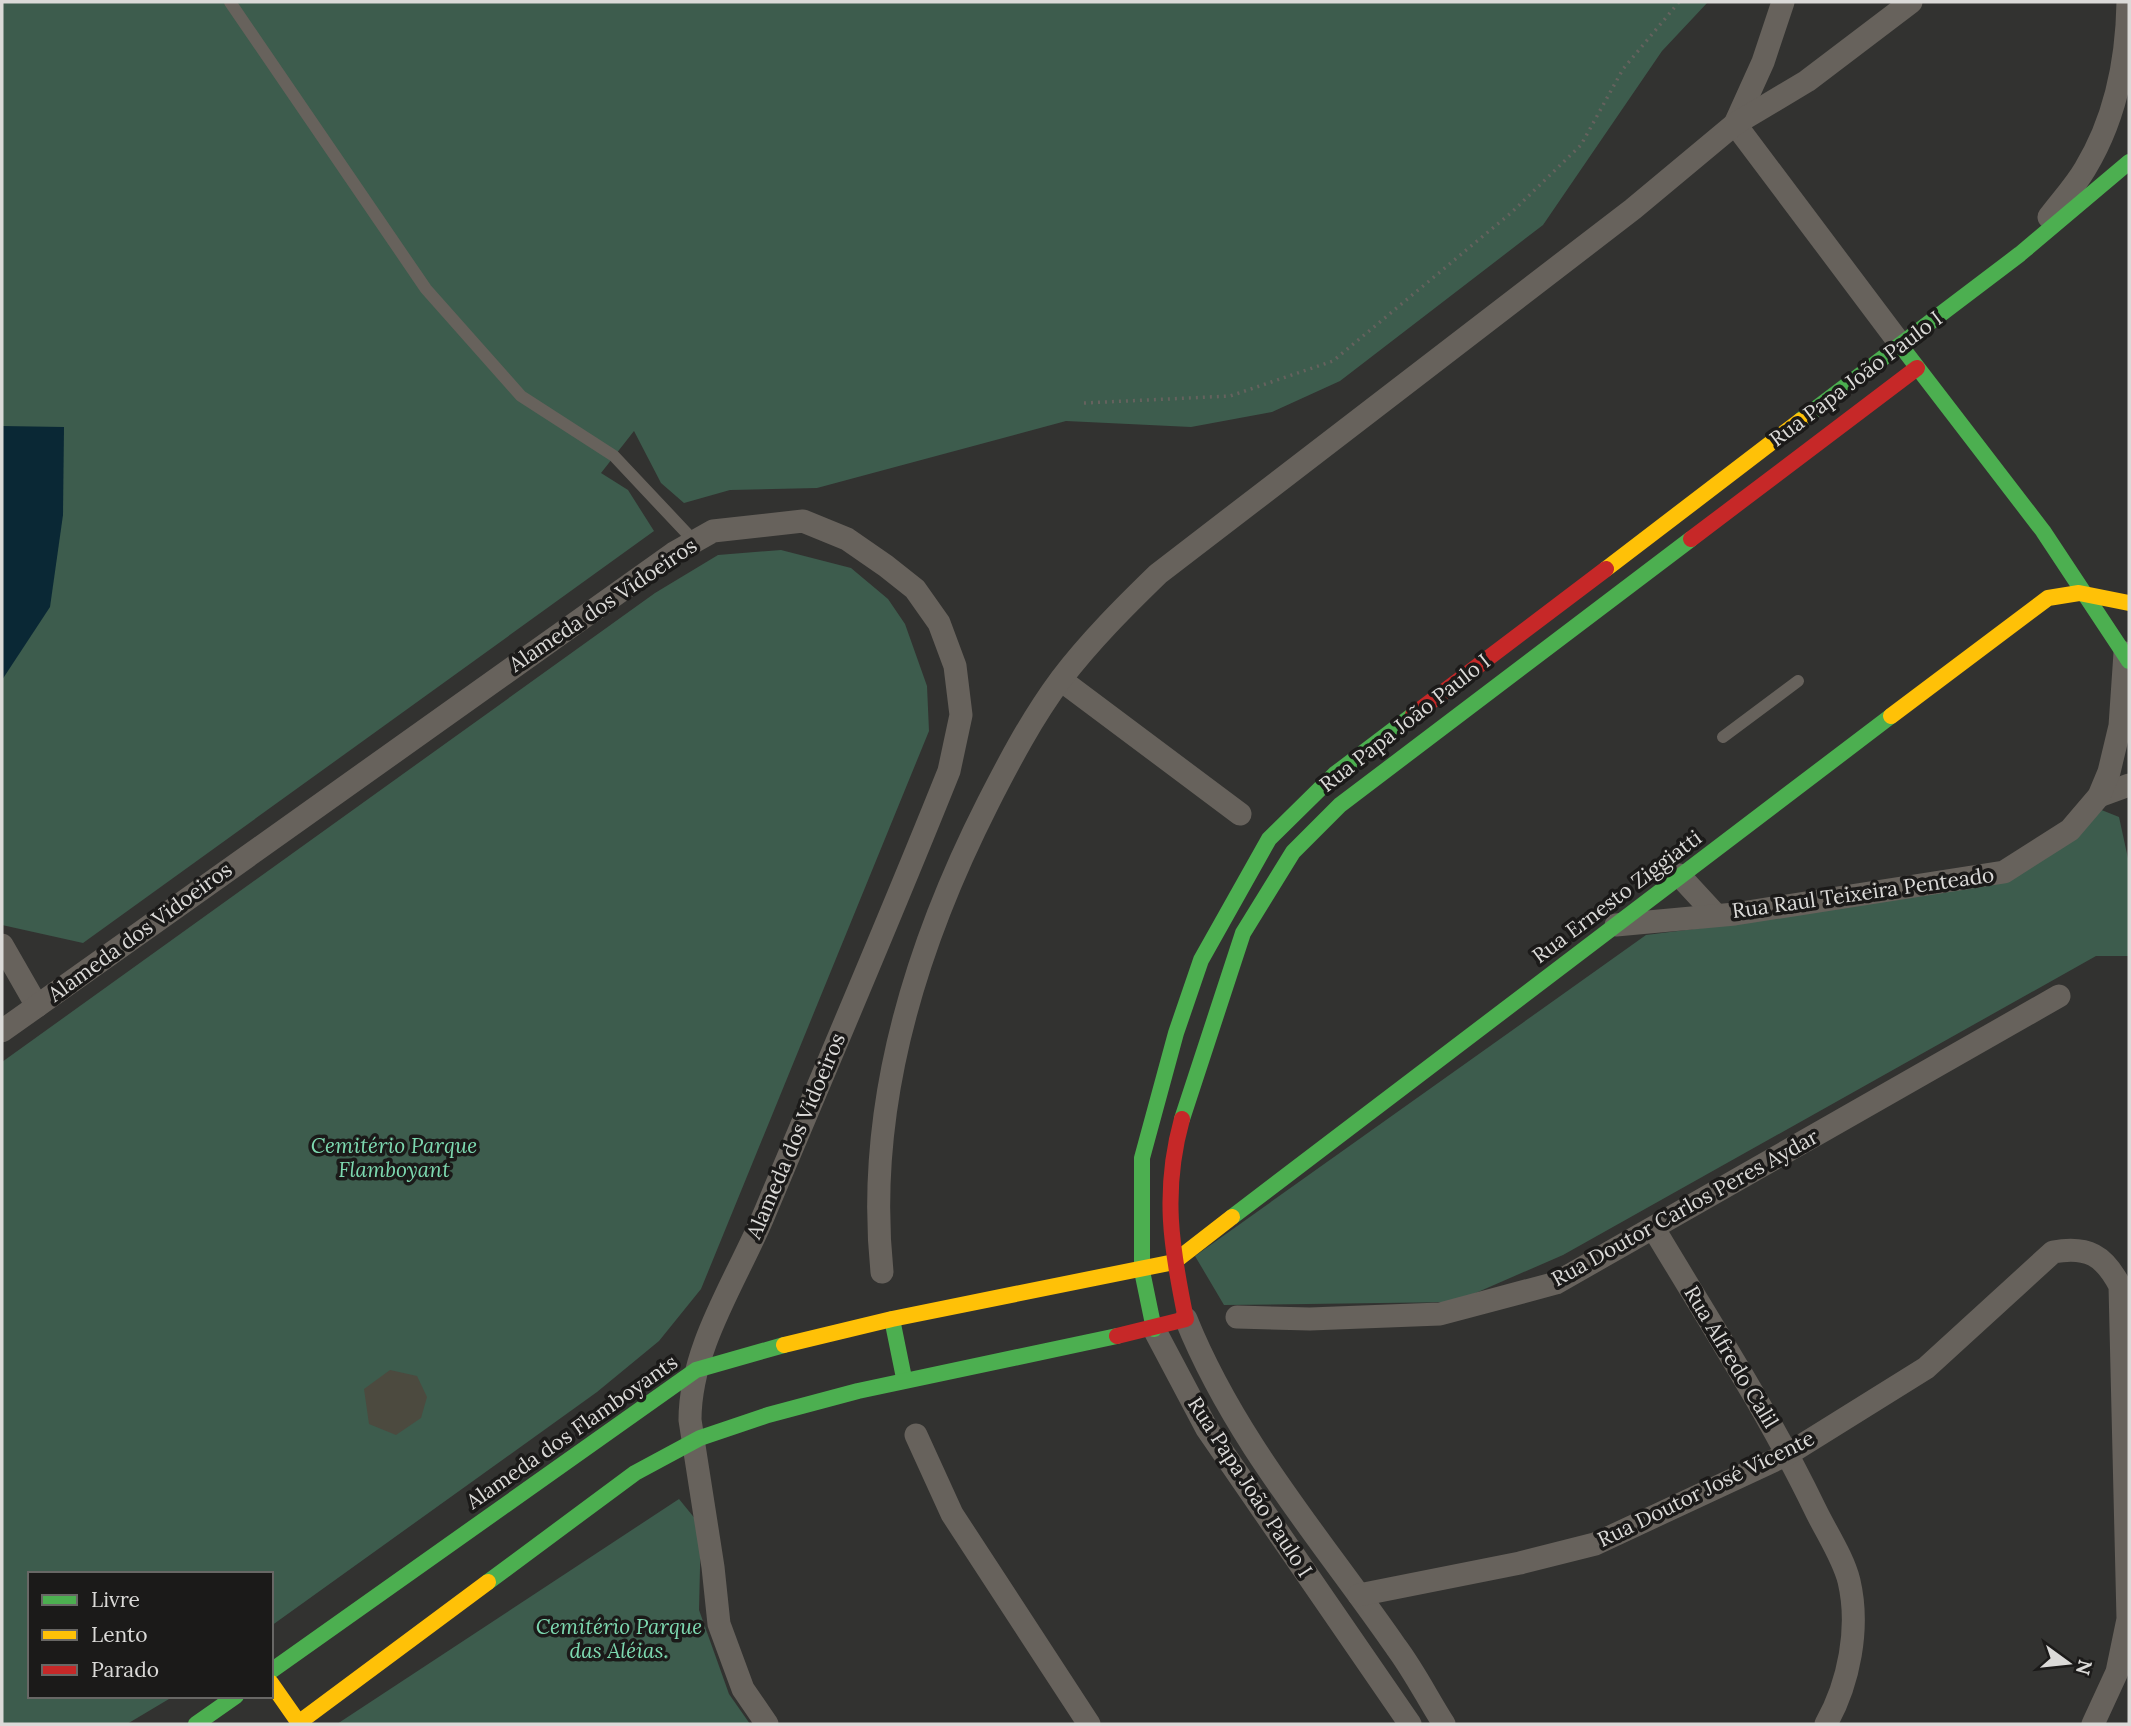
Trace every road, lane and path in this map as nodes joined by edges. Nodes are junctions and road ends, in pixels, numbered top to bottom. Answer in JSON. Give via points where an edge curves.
{"nodes":[{"id":1,"x":230,"y":2,"type":"edge"},
{"id":2,"x":1679,"y":2,"type":"edge"},
{"id":3,"x":1783,"y":2,"type":"edge"},
{"id":4,"x":1911,"y":2,"type":"edge"},
{"id":5,"x":2128,"y":2,"type":"edge"},
{"id":6,"x":1735,"y":124,"type":"junction"},
{"id":7,"x":2102,"y":136,"type":"junction"},
{"id":8,"x":2128,"y":163,"type":"edge"},
{"id":9,"x":2020,"y":254,"type":"junction"},
{"id":10,"x":1901,"y":345,"type":"junction"},
{"id":11,"x":1917,"y":368,"type":"junction"},
{"id":12,"x":1084,"y":403,"type":"dead end"},
{"id":13,"x":694,"y":541,"type":"junction"},
{"id":14,"x":2083,"y":592,"type":"junction"},
{"id":15,"x":2129,"y":603,"type":"edge"},
{"id":16,"x":2127,"y":657,"type":"edge"},
{"id":17,"x":1061,"y":680,"type":"junction"},
{"id":18,"x":1798,"y":681,"type":"dead end"},
{"id":19,"x":1723,"y":737,"type":"dead end"},
{"id":20,"x":2129,"y":785,"type":"edge"},
{"id":21,"x":2099,"y":796,"type":"junction"},
{"id":22,"x":1240,"y":814,"type":"dead end"},
{"id":23,"x":1679,"y":875,"type":"junction"},
{"id":24,"x":1715,"y":914,"type":"junction"},
{"id":25,"x":1614,"y":925,"type":"junction"},
{"id":26,"x":2,"y":945,"type":"edge"},
{"id":27,"x":2059,"y":996,"type":"dead end"},
{"id":28,"x":37,"y":1006,"type":"junction"},
{"id":29,"x":2,"y":1031,"type":"edge"},
{"id":30,"x":1654,"y":1229,"type":"junction"},
{"id":31,"x":1174,"y":1262,"type":"junction"},
{"id":32,"x":1142,"y":1271,"type":"junction"},
{"id":33,"x":882,"y":1272,"type":"dead end"},
{"id":34,"x":1237,"y":1317,"type":"dead end"},
{"id":35,"x":892,"y":1319,"type":"junction"},
{"id":36,"x":1186,"y":1319,"type":"junction"},
{"id":37,"x":1154,"y":1328,"type":"junction"},
{"id":38,"x":696,"y":1370,"type":"junction"},
{"id":39,"x":904,"y":1378,"type":"junction"},
{"id":40,"x":916,"y":1435,"type":"dead end"},
{"id":41,"x":695,"y":1439,"type":"junction"},
{"id":42,"x":1788,"y":1454,"type":"junction"},
{"id":43,"x":1359,"y":1595,"type":"junction"},
{"id":44,"x":273,"y":1670,"type":"edge"},
{"id":45,"x":273,"y":1686,"type":"edge"},
{"id":46,"x":233,"y":1698,"type":"edge"},
{"id":47,"x":298,"y":1723,"type":"edge"},
{"id":48,"x":196,"y":1724,"type":"edge"},
{"id":49,"x":767,"y":1724,"type":"edge"},
{"id":50,"x":1089,"y":1724,"type":"edge"},
{"id":51,"x":1409,"y":1724,"type":"edge"},
{"id":52,"x":1444,"y":1724,"type":"edge"},
{"id":53,"x":1826,"y":1724,"type":"edge"},
{"id":54,"x":2094,"y":1724,"type":"edge"}],
"edges":[{"from":1,"to":13,"type":"lane","via":[[426,289],[521,396],[614,456]]},
{"from":2,"to":12,"type":"path","via":[[1623,69],[1581,145],[1512,212],[1333,360],[1230,396]]},
{"from":3,"to":6,"type":"street"},
{"from":4,"to":6,"type":"street","via":[[1807,81]]},
{"from":5,"to":7,"type":"street","via":[[2123,72]]},
{"from":6,"to":10,"type":"street"},
{"from":6,"to":17,"type":"street","via":[[1633,209],[1158,574],[1107,623]]},
{"from":7,"to":8,"type":"street"},
{"from":7,"to":9,"type":"street","via":[[2085,170]]},
{"from":8,"to":9,"type":"street","name":"Rua Papa João Paulo I"},
{"from":9,"to":10,"type":"street","name":"Rua Papa João Paulo I"},
{"from":10,"to":11,"type":"street"},
{"from":10,"to":32,"type":"street","name":"Rua Papa João Paulo I","via":[[1345,766],[1269,839],[1201,960],[1176,1033],[1142,1158]]},
{"from":11,"to":14,"type":"street"},
{"from":11,"to":31,"type":"street","name":"Rua Papa João Paulo I","via":[[1340,805],[1293,852],[1243,933],[1210,1023],[1171,1159]]},
{"from":13,"to":28,"type":"street","name":"Alameda dos Vidoeiros"},
{"from":13,"to":38,"type":"street","name":"Alameda dos Vidoeiros","via":[[713,531],[803,521],[847,539],[915,589],[939,624],[955,666],[961,715],[944,784]]},
{"from":14,"to":15,"type":"street","name":"Rua Ernesto Ziggiatti"},
{"from":14,"to":16,"type":"street"},
{"from":14,"to":23,"type":"street","name":"Rua Ernesto Ziggiatti","via":[[2048,598]]},
{"from":16,"to":21,"type":"street","name":"Rua Raul Teixeira Penteado","via":[[2120,726]]},
{"from":17,"to":22,"type":"street"},
{"from":17,"to":33,"type":"street","via":[[1019,742],[972,834],[905,1008],[880,1136],[877,1227]]},
{"from":18,"to":19,"type":"lane"},
{"from":20,"to":21,"type":"street"},
{"from":21,"to":24,"type":"street","name":"Rua Raul Teixeira Penteado","via":[[2070,830],[2004,872]]},
{"from":23,"to":24,"type":"street","name":"Rua Raul Teixeira Penteado"},
{"from":23,"to":25,"type":"street","name":"Rua Ernesto Ziggiatti"},
{"from":24,"to":25,"type":"street"},
{"from":25,"to":31,"type":"street","name":"Rua Ernesto Ziggiatti"},
{"from":26,"to":28,"type":"street"},
{"from":27,"to":30,"type":"street","name":"Rua Doutor Carlos Peres Aydar"},
{"from":28,"to":29,"type":"street","name":"Alameda dos Vidoeiros"},
{"from":30,"to":34,"type":"street","name":"Rua Doutor Carlos Peres Aydar","via":[[1556,1283],[1440,1314]]},
{"from":30,"to":42,"type":"street","name":"Rua Alfredo Calil"},
{"from":31,"to":32,"type":"street","name":"Rua Ernesto Ziggiatti"},
{"from":31,"to":36,"type":"street","name":"Rua Papa João Paulo I"},
{"from":32,"to":35,"type":"street","name":"Alameda dos Flamboyants"},
{"from":32,"to":37,"type":"street","name":"Rua Papa João Paulo I"},
{"from":35,"to":38,"type":"street","name":"Alameda dos Flamboyants"},
{"from":35,"to":39,"type":"street"},
{"from":36,"to":37,"type":"street"},
{"from":36,"to":43,"type":"street","name":"Rua Papa João Paulo I","via":[[1206,1369],[1259,1458]]},
{"from":37,"to":39,"type":"street"},
{"from":37,"to":51,"type":"street","name":"Rua Papa João Paulo I","via":[[1207,1429]]},
{"from":38,"to":41,"type":"street","name":"Alameda dos Vidoeiros","via":[[690,1397]]},
{"from":38,"to":44,"type":"street","name":"Alameda dos Flamboyants"},
{"from":39,"to":41,"type":"street","via":[[737,1423]]},
{"from":40,"to":50,"type":"street","via":[[952,1514]]},
{"from":41,"to":47,"type":"street","via":[[635,1473]]},
{"from":41,"to":49,"type":"street","name":"Alameda dos Vidoeiros","via":[[719,1624],[743,1689]]},
{"from":42,"to":43,"type":"street","name":"Rua Doutor José Vicente","via":[[1595,1544]]},
{"from":42,"to":53,"type":"street","name":"Rua Alfredo Calil","via":[[1849,1579],[1854,1622],[1851,1652]]},
{"from":42,"to":54,"type":"street","name":"Rua Doutor José Vicente","via":[[1926,1368],[2053,1252],[2072,1249],[2109,1264],[2120,1286],[2128,1619],[2117,1672]]},
{"from":43,"to":52,"type":"street","name":"Rua Papa João Paulo I"},
{"from":45,"to":47,"type":"street"},
{"from":46,"to":48,"type":"street"}]}
